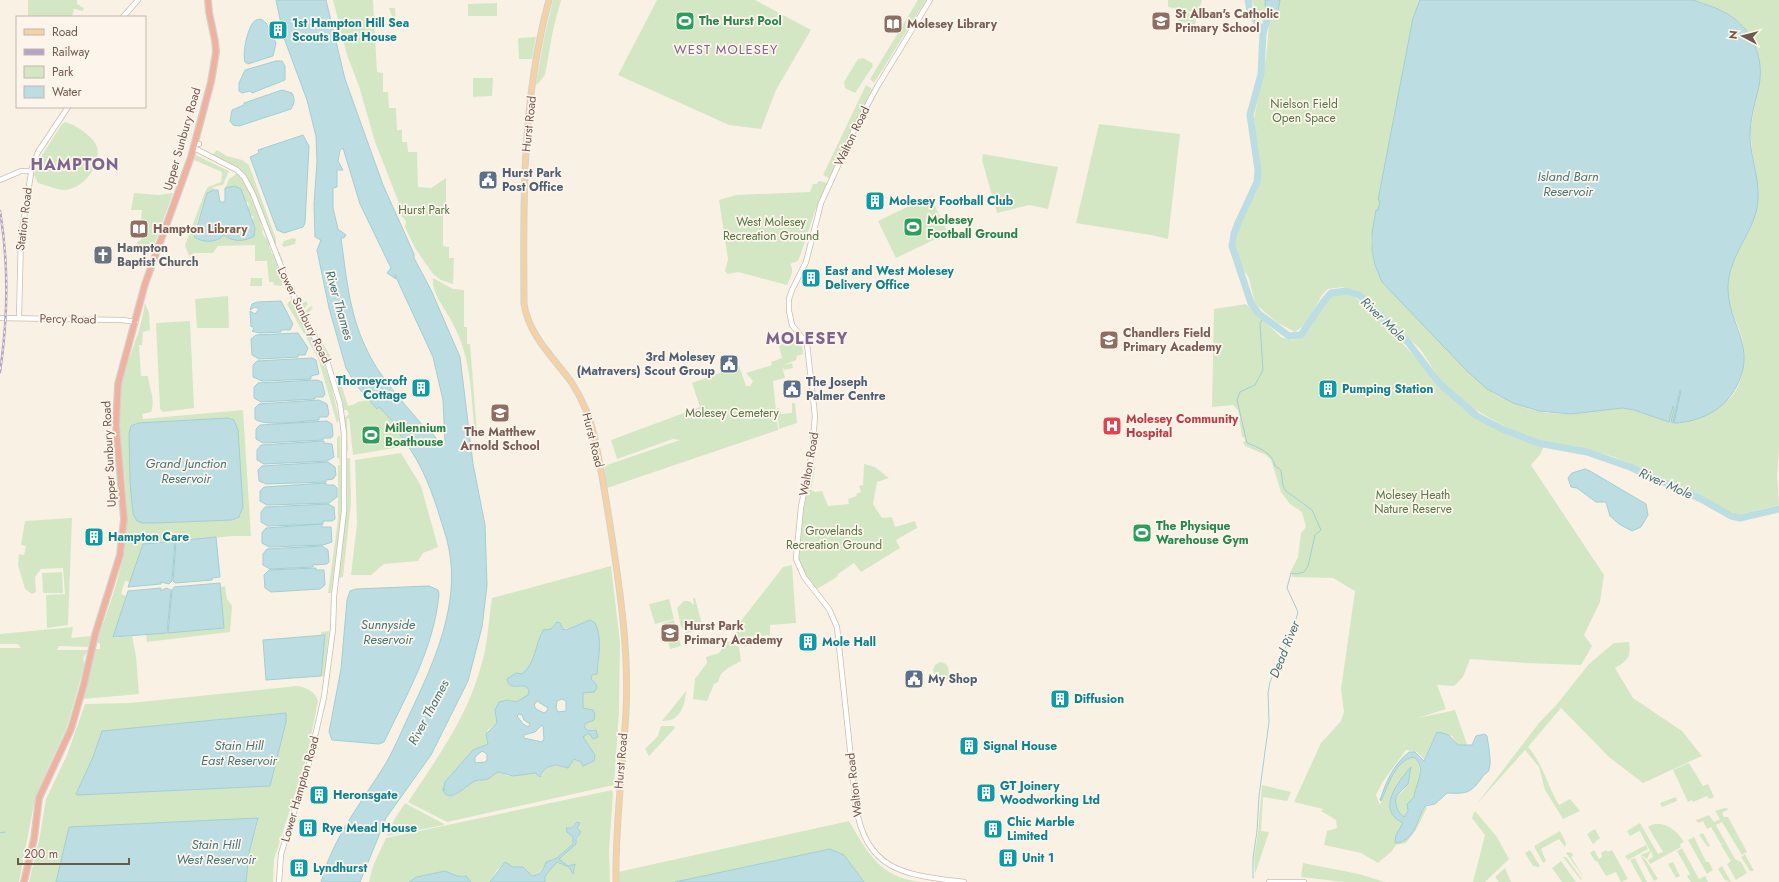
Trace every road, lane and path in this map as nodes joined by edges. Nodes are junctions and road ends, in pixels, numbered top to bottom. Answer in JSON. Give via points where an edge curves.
{"nodes":[{"id":1,"x":138,"y":0,"type":"edge"},
{"id":2,"x":208,"y":0,"type":"edge"},
{"id":3,"x":549,"y":0,"type":"edge"},
{"id":4,"x":930,"y":0,"type":"edge"},
{"id":5,"x":124,"y":16,"type":"edge"},
{"id":6,"x":67,"y":108,"type":"edge"},
{"id":7,"x":197,"y":136,"type":"junction"},
{"id":8,"x":199,"y":144,"type":"junction"},
{"id":9,"x":194,"y":148,"type":"junction"},
{"id":10,"x":204,"y":152,"type":"junction"},
{"id":11,"x":31,"y":171,"type":"junction"},
{"id":12,"x":0,"y":180,"type":"edge"},
{"id":13,"x":0,"y":318,"type":"edge"},
{"id":14,"x":19,"y":318,"type":"junction"},
{"id":15,"x":136,"y":322,"type":"junction"},
{"id":16,"x":324,"y":697,"type":"joint"},
{"id":17,"x":24,"y":882,"type":"edge"},
{"id":18,"x":278,"y":882,"type":"edge"},
{"id":19,"x":616,"y":882,"type":"edge"},
{"id":20,"x":964,"y":882,"type":"edge"},
{"id":21,"x":1269,"y":882,"type":"edge"},
{"id":22,"x":1304,"y":882,"type":"edge"}],
"edges":[{"from":1,"to":5,"type":"street"},
{"from":2,"to":7,"type":"highway","name":"Upper Sunbury Road","via":[[215,41],[214,62]]},
{"from":3,"to":19,"type":"main road","name":"Hurst Road","via":[[537,51],[526,154],[524,304],[530,327],[571,382],[594,432],[620,587],[625,644],[626,710],[616,826]]},
{"from":4,"to":20,"type":"street","name":"Walton Road","via":[[877,87],[856,128],[821,203],[805,264],[790,296],[788,308],[792,325],[807,344],[815,416],[812,453],[801,507],[796,554],[801,572],[826,604],[837,628],[856,806],[864,836],[880,858],[900,871]]},
{"from":6,"to":11,"type":"street","name":"Station Road","via":[[35,157]]},
{"from":7,"to":8,"type":"street","name":"Lower Sunbury Road"},
{"from":7,"to":9,"type":"highway","name":"Upper Sunbury Road"},
{"from":8,"to":9,"type":"street"},
{"from":8,"to":10,"type":"street","name":"Lower Sunbury Road"},
{"from":9,"to":10,"type":"street","name":"Lower Sunbury Road"},
{"from":9,"to":15,"type":"highway","name":"Upper Sunbury Road","via":[[155,257]]},
{"from":10,"to":16,"type":"street","name":"Lower Sunbury Road","via":[[237,170],[244,177],[289,287],[328,364],[340,408],[345,450],[344,511]]},
{"from":11,"to":12,"type":"street","via":[[21,171]]},
{"from":11,"to":14,"type":"street","name":"Station Road","via":[[20,242]]},
{"from":13,"to":14,"type":"street","name":"Percy Road"},
{"from":14,"to":15,"type":"street","name":"Percy Road"},
{"from":15,"to":17,"type":"highway","name":"Upper Sunbury Road","via":[[118,384],[116,404],[124,519],[120,555],[95,635],[71,729],[39,798],[34,839]]},
{"from":16,"to":18,"type":"street","name":"Lower Hampton Road","via":[[308,767],[281,854]]},
{"from":21,"to":22,"type":"street"}]}
